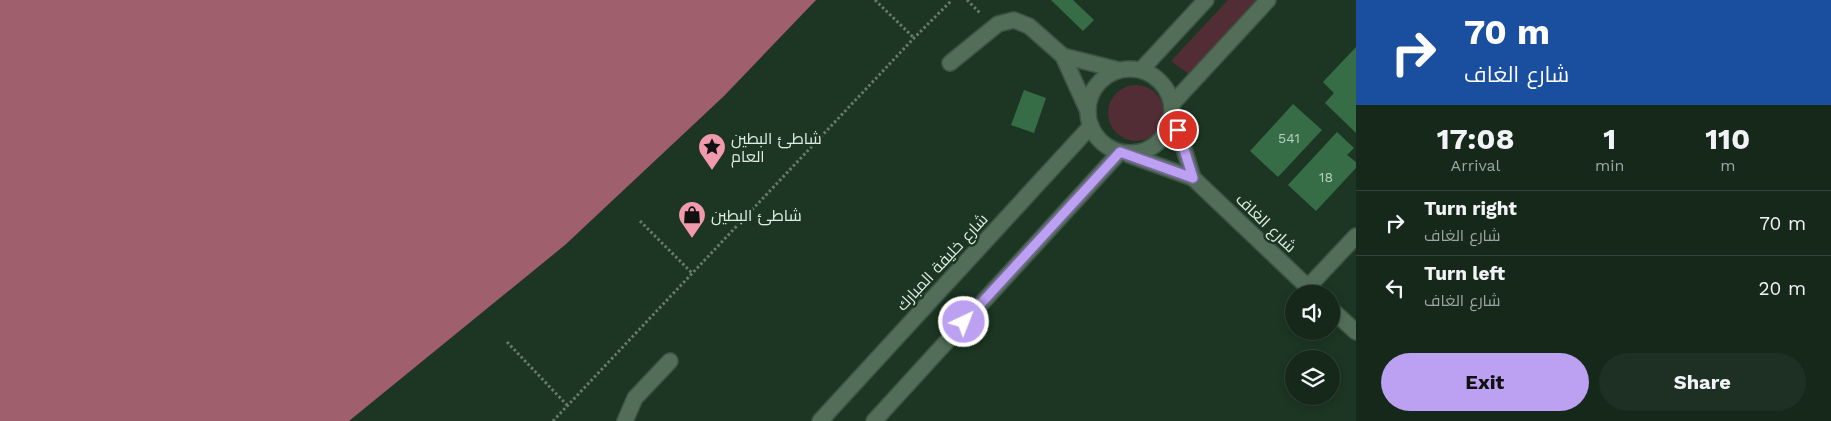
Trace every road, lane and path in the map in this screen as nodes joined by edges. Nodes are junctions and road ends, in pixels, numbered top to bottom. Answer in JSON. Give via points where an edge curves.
{"nodes":[{"id":1,"x":875,"y":0,"type":"edge"},
{"id":2,"x":952,"y":0,"type":"edge"},
{"id":3,"x":967,"y":0,"type":"edge"},
{"id":4,"x":1206,"y":0,"type":"edge"},
{"id":5,"x":1268,"y":0,"type":"edge"},
{"id":6,"x":980,"y":13,"type":"dead end"},
{"id":7,"x":914,"y":38,"type":"junction"},
{"id":8,"x":1063,"y":56,"type":"junction"},
{"id":9,"x":950,"y":62,"type":"dead end"},
{"id":10,"x":1119,"y":70,"type":"junction"},
{"id":11,"x":1141,"y":70,"type":"junction"},
{"id":12,"x":1087,"y":109,"type":"junction"},
{"id":13,"x":1172,"y":109,"type":"junction"},
{"id":14,"x":1091,"y":126,"type":"junction"},
{"id":15,"x":1124,"y":153,"type":"junction"},
{"id":16,"x":1193,"y":178,"type":"junction"},
{"id":17,"x":640,"y":221,"type":"dead end"},
{"id":18,"x":1356,"y":236,"type":"edge"},
{"id":19,"x":692,"y":273,"type":"junction"},
{"id":20,"x":1306,"y":285,"type":"edge"},
{"id":21,"x":1315,"y":285,"type":"edge"},
{"id":22,"x":1340,"y":317,"type":"edge"},
{"id":23,"x":1356,"y":332,"type":"edge"},
{"id":24,"x":507,"y":342,"type":"dead end"},
{"id":25,"x":670,"y":361,"type":"dead end"},
{"id":26,"x":568,"y":404,"type":"junction"},
{"id":27,"x":553,"y":421,"type":"edge"},
{"id":28,"x":625,"y":421,"type":"edge"},
{"id":29,"x":820,"y":421,"type":"edge"},
{"id":30,"x":874,"y":421,"type":"edge"}],
"edges":[{"from":1,"to":7,"type":"path"},
{"from":2,"to":7,"type":"path"},
{"from":3,"to":6,"type":"path"},
{"from":4,"to":11,"type":"street"},
{"from":5,"to":13,"type":"street"},
{"from":7,"to":19,"type":"path"},
{"from":8,"to":9,"type":"street","via":[[1029,26],[1014,20],[998,24]]},
{"from":8,"to":10,"type":"street"},
{"from":8,"to":12,"type":"street"},
{"from":10,"to":11,"type":"street"},
{"from":10,"to":12,"type":"street","via":[[1097,84]]},
{"from":11,"to":13,"type":"street","via":[[1157,78],[1166,88]]},
{"from":12,"to":14,"type":"street"},
{"from":13,"to":15,"type":"street","via":[[1170,127],[1163,138],[1141,153]]},
{"from":13,"to":16,"type":"street","name":"شارع الغاف"},
{"from":14,"to":15,"type":"street","via":[[1103,144]]},
{"from":14,"to":29,"type":"street","name":"شارع خليفة المبارك"},
{"from":15,"to":16,"type":"street","name":"شارع الغاف"},
{"from":15,"to":30,"type":"street"},
{"from":16,"to":20,"type":"street","name":"شارع الغاف"},
{"from":17,"to":19,"type":"path"},
{"from":18,"to":21,"type":"street"},
{"from":19,"to":26,"type":"path"},
{"from":22,"to":23,"type":"street"},
{"from":24,"to":26,"type":"path"},
{"from":25,"to":28,"type":"street","via":[[635,398]]},
{"from":26,"to":27,"type":"path"}]}
